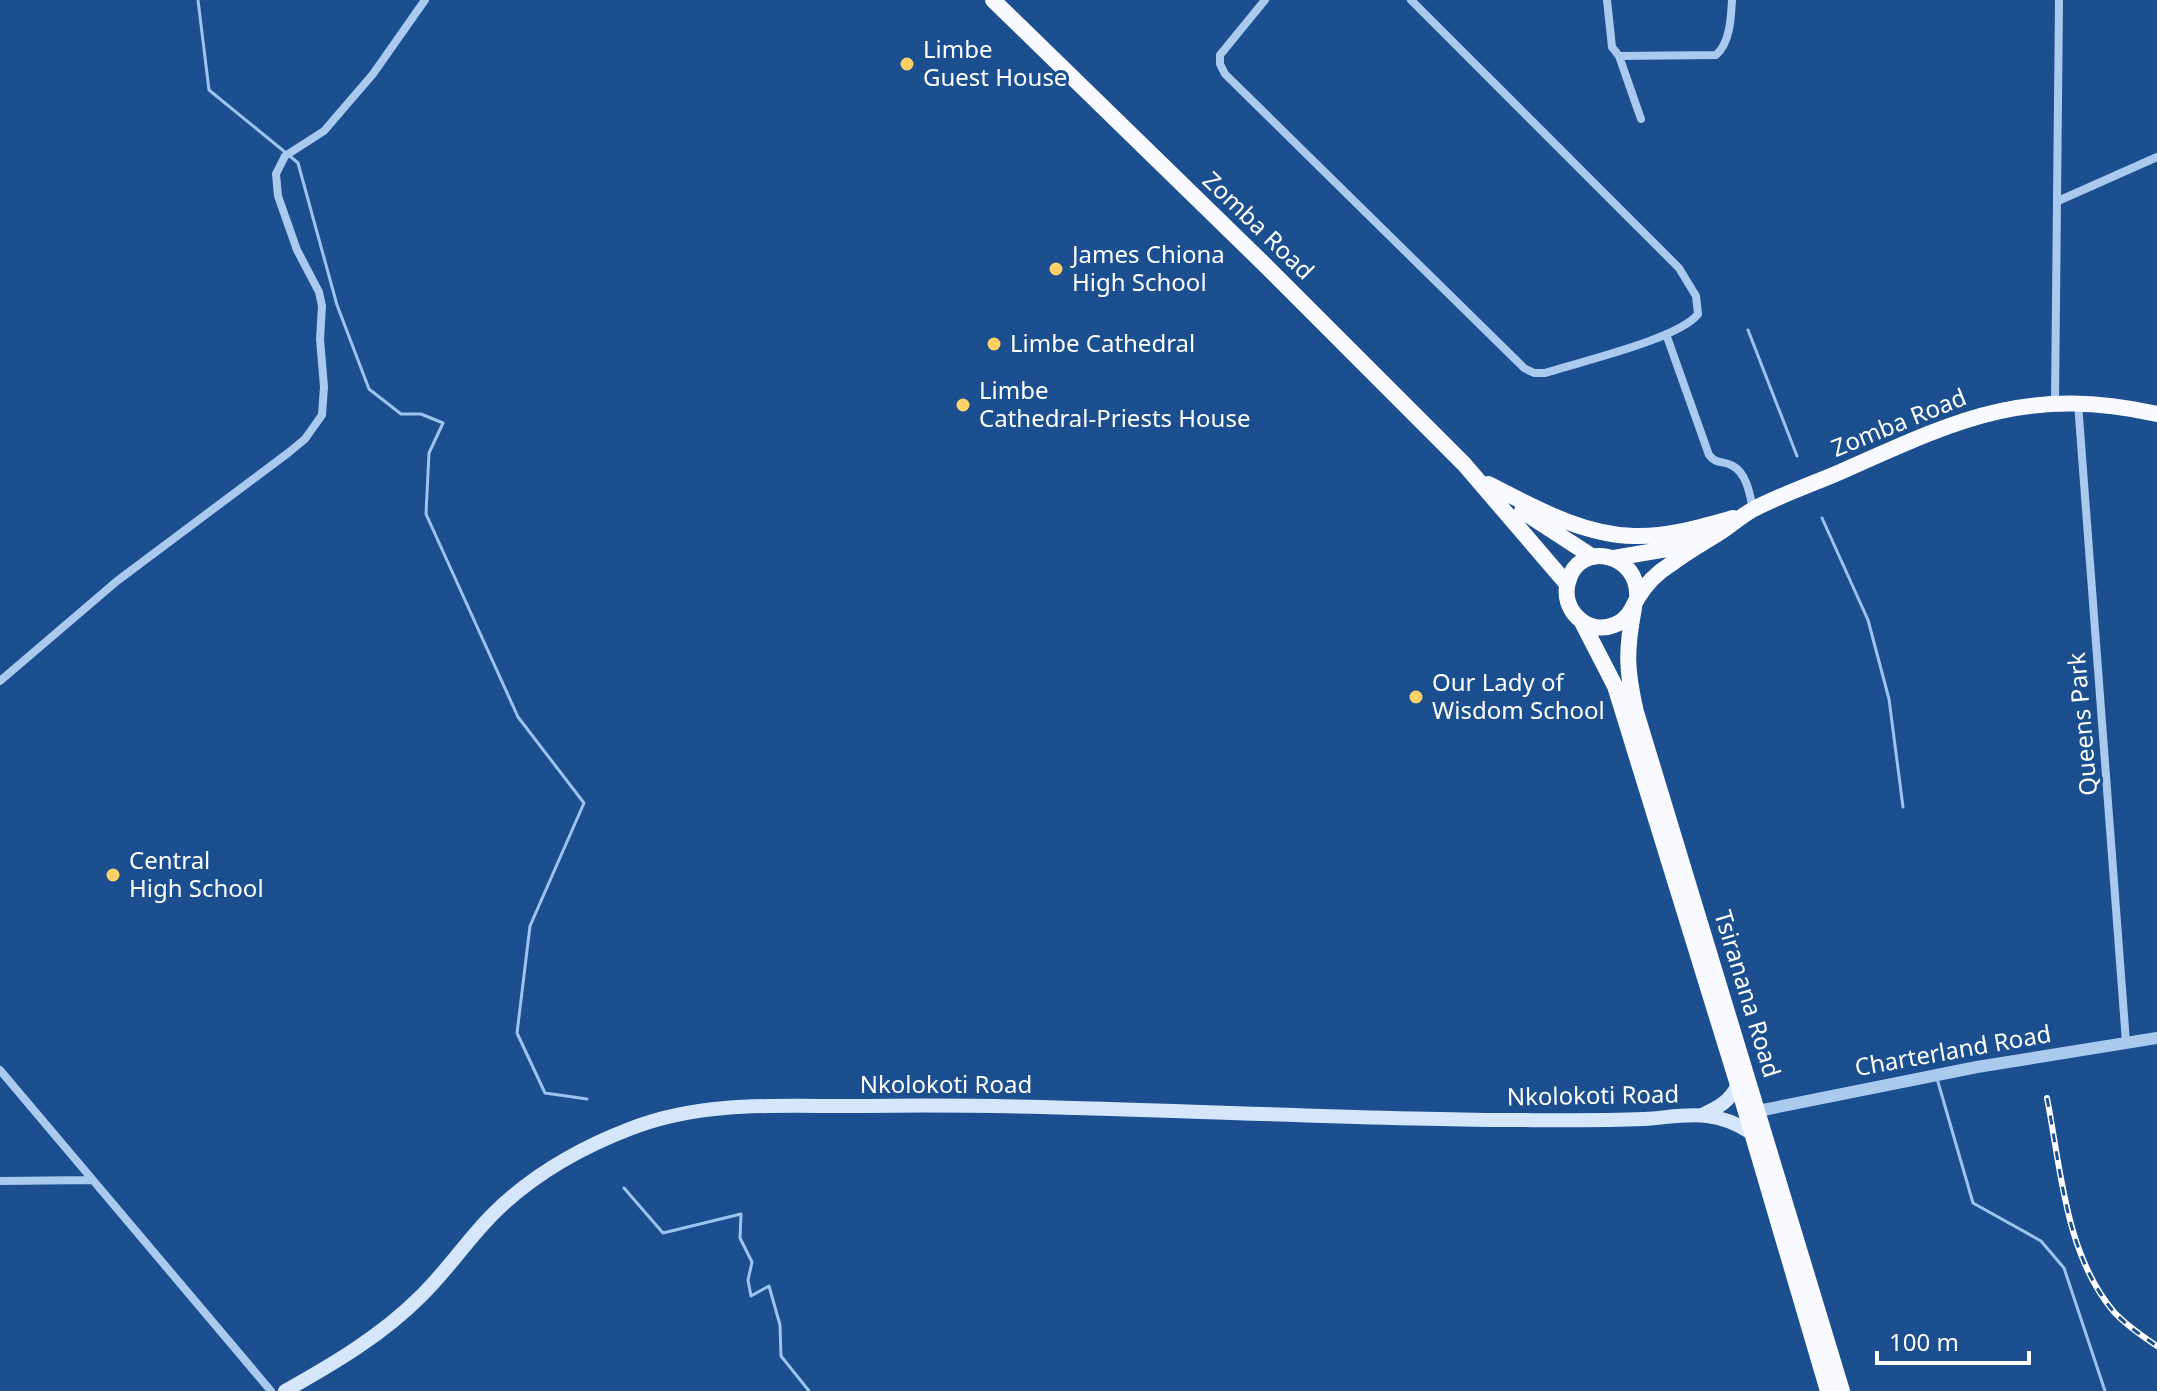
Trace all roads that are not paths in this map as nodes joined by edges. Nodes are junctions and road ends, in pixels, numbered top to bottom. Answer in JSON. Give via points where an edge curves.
{"nodes":[{"id":1,"x":425,"y":0,"type":"edge"},
{"id":2,"x":993,"y":0,"type":"edge"},
{"id":3,"x":1265,"y":0,"type":"edge"},
{"id":4,"x":1411,"y":0,"type":"edge"},
{"id":5,"x":1607,"y":0,"type":"edge"},
{"id":6,"x":1732,"y":0,"type":"edge"},
{"id":7,"x":2069,"y":0,"type":"edge"},
{"id":8,"x":2059,"y":2,"type":"edge"},
{"id":9,"x":1619,"y":56,"type":"junction"},
{"id":10,"x":1641,"y":119,"type":"dead end"},
{"id":11,"x":2157,"y":157,"type":"edge"},
{"id":12,"x":2058,"y":201,"type":"junction"},
{"id":13,"x":1666,"y":334,"type":"junction"},
{"id":14,"x":2055,"y":402,"type":"junction"},
{"id":15,"x":2077,"y":402,"type":"junction"},
{"id":16,"x":2157,"y":414,"type":"edge"},
{"id":17,"x":1482,"y":483,"type":"junction"},
{"id":18,"x":1750,"y":512,"type":"junction"},
{"id":19,"x":1722,"y":531,"type":"junction"},
{"id":20,"x":1593,"y":557,"type":"junction"},
{"id":21,"x":1614,"y":558,"type":"junction"},
{"id":22,"x":1567,"y":584,"type":"junction"},
{"id":23,"x":1635,"y":604,"type":"junction"},
{"id":24,"x":1582,"y":622,"type":"junction"},
{"id":25,"x":0,"y":681,"type":"edge"},
{"id":26,"x":2157,"y":1038,"type":"edge"},
{"id":27,"x":2126,"y":1042,"type":"junction"},
{"id":28,"x":0,"y":1070,"type":"edge"},
{"id":29,"x":1738,"y":1085,"type":"junction"},
{"id":30,"x":1758,"y":1111,"type":"junction"},
{"id":31,"x":1702,"y":1115,"type":"junction"},
{"id":32,"x":1750,"y":1132,"type":"junction"},
{"id":33,"x":92,"y":1180,"type":"junction"},
{"id":34,"x":0,"y":1181,"type":"edge"},
{"id":35,"x":271,"y":1391,"type":"edge"},
{"id":36,"x":285,"y":1391,"type":"edge"},
{"id":37,"x":1828,"y":1391,"type":"edge"},
{"id":38,"x":1842,"y":1391,"type":"edge"}],
"edges":[{"from":1,"to":25,"type":"street","via":[[373,74],[324,131],[285,156],[276,174],[278,196],[322,306],[320,419],[288,453],[117,581]]},
{"from":2,"to":17,"type":"highway","name":"Zomba Road"},
{"from":3,"to":13,"type":"street","via":[[1220,55],[1225,74],[1524,368],[1545,373]]},
{"from":4,"to":13,"type":"street","via":[[1679,268],[1696,296],[1698,314],[1686,327]]},
{"from":5,"to":9,"type":"street","via":[[1612,47]]},
{"from":6,"to":9,"type":"street","via":[[1727,38],[1716,55]]},
{"from":7,"to":8,"type":"street"},
{"from":8,"to":12,"type":"street"},
{"from":9,"to":10,"type":"street"},
{"from":11,"to":12,"type":"street"},
{"from":12,"to":14,"type":"street"},
{"from":13,"to":18,"type":"street","via":[[1709,455],[1740,472]]},
{"from":14,"to":15,"type":"highway","name":"Zomba Road"},
{"from":14,"to":18,"type":"highway","name":"Zomba Road","via":[[1997,411],[1938,429]]},
{"from":15,"to":16,"type":"highway","name":"Zomba Road"},
{"from":15,"to":27,"type":"street","name":"Queens Park"},
{"from":17,"to":18,"type":"highway","via":[[1592,529],[1634,536],[1686,531]]},
{"from":17,"to":20,"type":"highway","name":"Zomba Road"},
{"from":17,"to":22,"type":"highway","name":"Zomba Road"},
{"from":18,"to":19,"type":"highway"},
{"from":19,"to":21,"type":"highway","via":[[1667,549]]},
{"from":19,"to":23,"type":"highway","via":[[1668,565]]},
{"from":20,"to":21,"type":"highway"},
{"from":20,"to":22,"type":"highway","via":[[1574,569]]},
{"from":21,"to":23,"type":"highway","via":[[1633,574]]},
{"from":22,"to":24,"type":"highway","via":[[1567,601]]},
{"from":23,"to":24,"type":"highway","via":[[1623,621],[1607,627]]},
{"from":23,"to":30,"type":"highway","name":"Tsiranana Road","via":[[1626,650],[1628,680]]},
{"from":24,"to":29,"type":"highway","name":"Tsiranana Road","via":[[1615,686]]},
{"from":26,"to":27,"type":"street","name":"Charterland Road"},
{"from":27,"to":30,"type":"street","name":"Charterland Road"},
{"from":28,"to":33,"type":"street"},
{"from":29,"to":31,"type":"main road","name":"Nkolokoti Road","via":[[1724,1105]]},
{"from":29,"to":32,"type":"highway","name":"Tsiranana Road"},
{"from":30,"to":38,"type":"highway","name":"Tsiranana Road"},
{"from":31,"to":32,"type":"main road","name":"Nkolokoti Road","via":[[1737,1123]]},
{"from":31,"to":36,"type":"main road","name":"Nkolokoti Road","via":[[1585,1121],[1010,1106],[755,1106],[692,1111],[632,1128],[543,1173],[495,1212],[394,1321]]},
{"from":32,"to":37,"type":"highway","name":"Tsiranana Road"},
{"from":33,"to":34,"type":"street"},
{"from":33,"to":35,"type":"street"}]}
